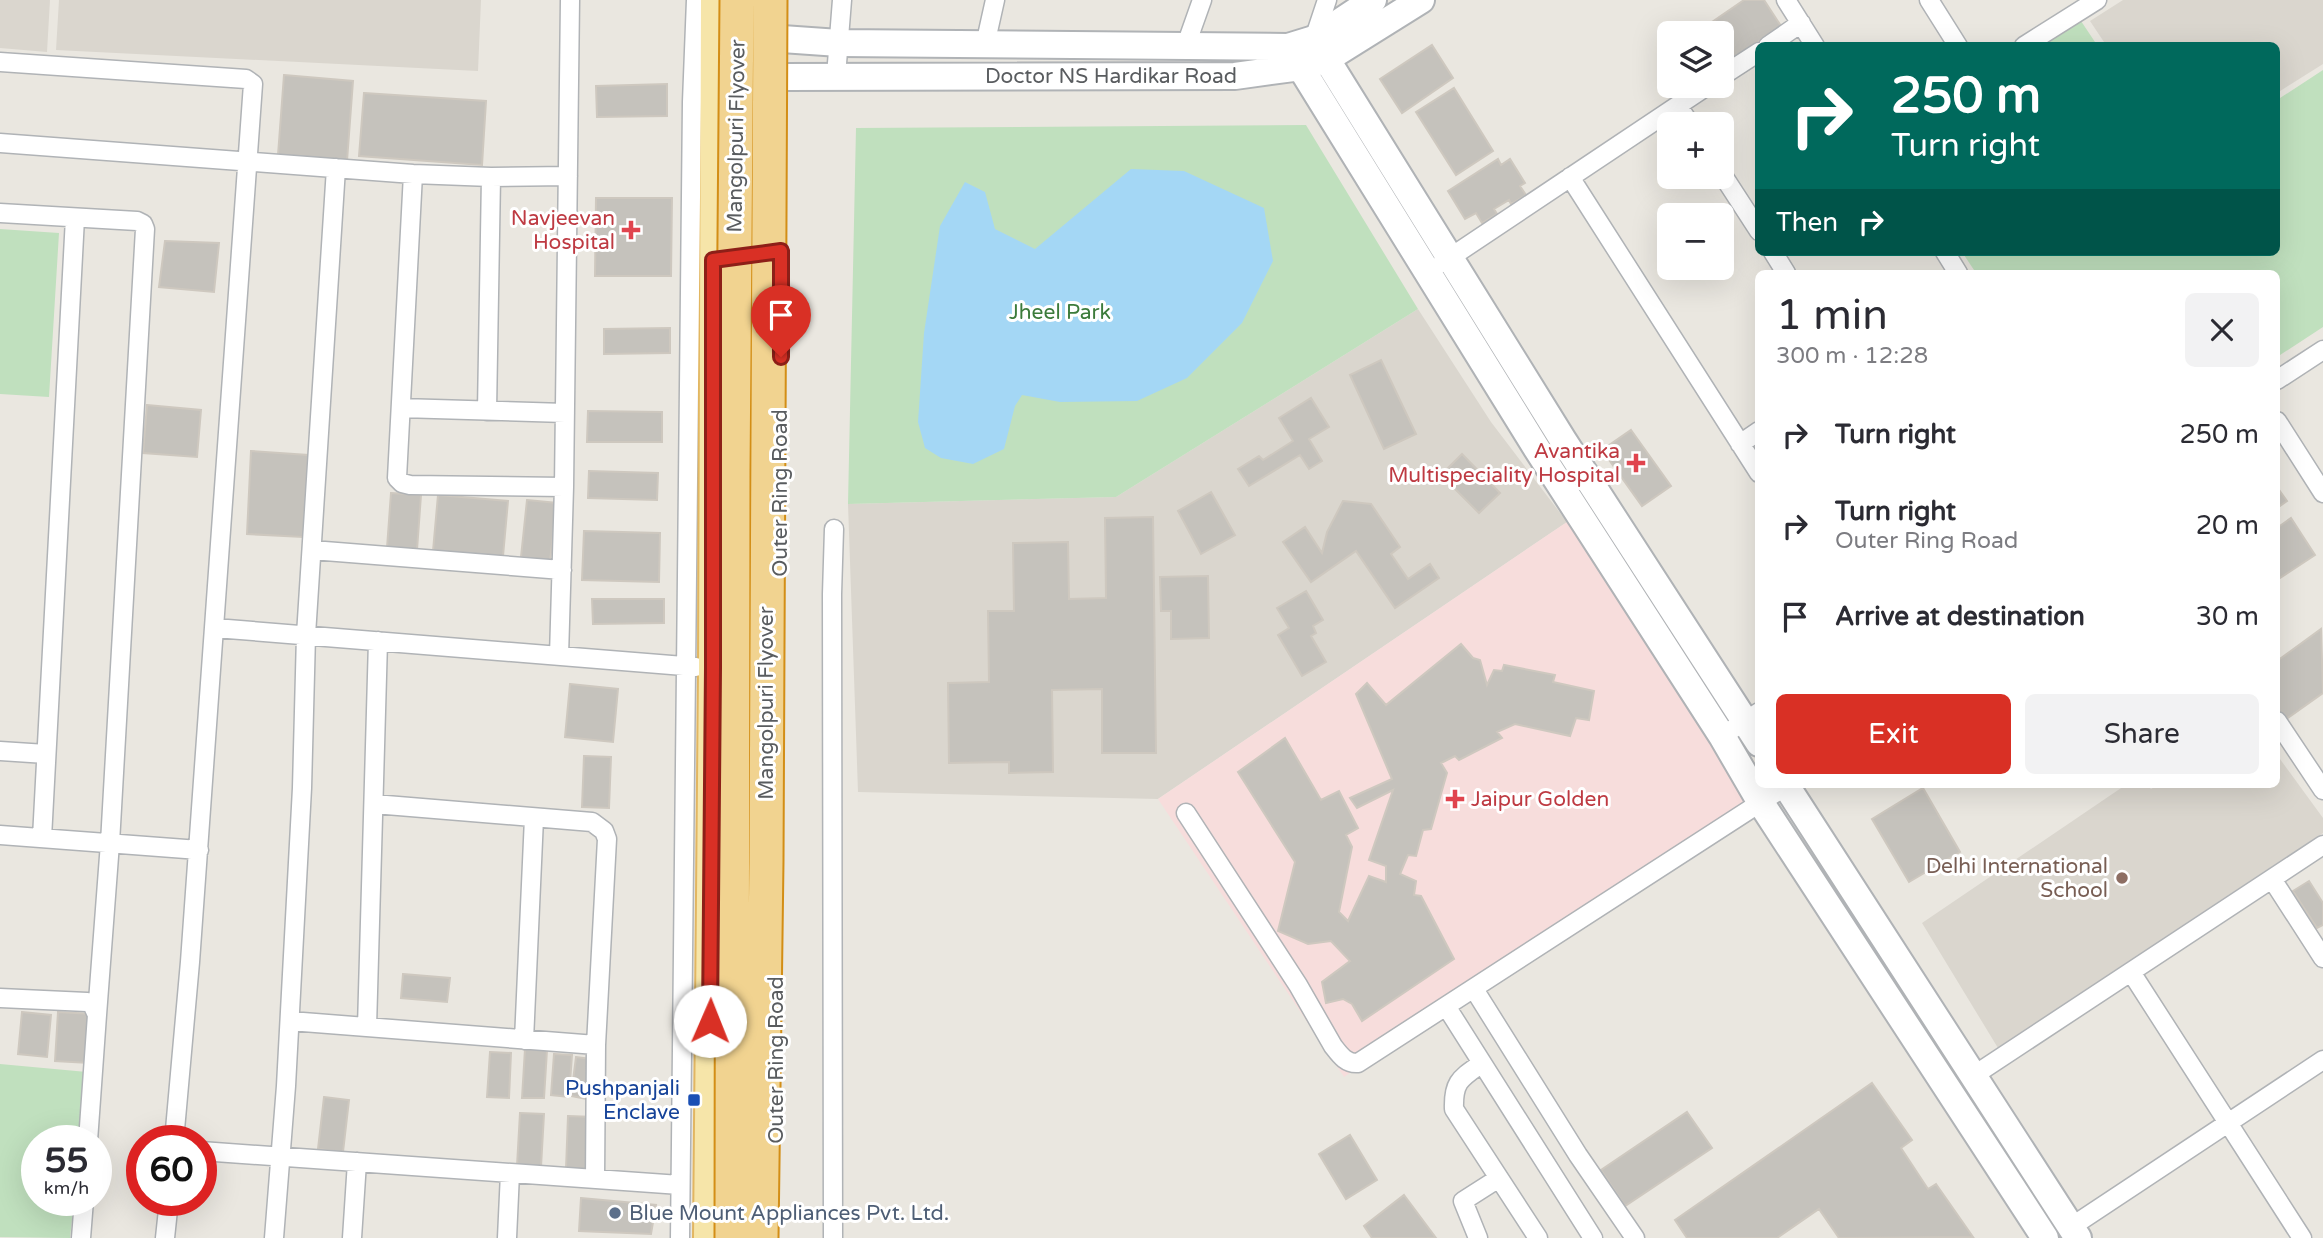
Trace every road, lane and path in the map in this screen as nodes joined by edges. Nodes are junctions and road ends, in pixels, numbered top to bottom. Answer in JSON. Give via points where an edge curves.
{"nodes":[{"id":1,"x":570,"y":0,"type":"edge"},
{"id":2,"x":696,"y":0,"type":"edge"},
{"id":3,"x":715,"y":0,"type":"edge"},
{"id":4,"x":737,"y":0,"type":"edge"},
{"id":5,"x":770,"y":0,"type":"edge"},
{"id":6,"x":783,"y":0,"type":"edge"},
{"id":7,"x":842,"y":0,"type":"edge"},
{"id":8,"x":995,"y":0,"type":"edge"},
{"id":9,"x":1202,"y":0,"type":"edge"},
{"id":10,"x":1327,"y":0,"type":"edge"},
{"id":11,"x":1373,"y":0,"type":"edge"},
{"id":12,"x":1421,"y":0,"type":"edge"},
{"id":13,"x":1786,"y":0,"type":"edge"},
{"id":14,"x":1929,"y":0,"type":"edge"},
{"id":15,"x":2097,"y":0,"type":"edge"},
{"id":16,"x":2076,"y":6,"type":"edge"},
{"id":17,"x":1801,"y":23,"type":"junction"},
{"id":18,"x":782,"y":39,"type":"junction"},
{"id":19,"x":1774,"y":42,"type":"edge"},
{"id":20,"x":1813,"y":42,"type":"edge"},
{"id":21,"x":1955,"y":42,"type":"edge"},
{"id":22,"x":2029,"y":42,"type":"edge"},
{"id":23,"x":839,"y":43,"type":"junction"},
{"id":24,"x":985,"y":45,"type":"junction"},
{"id":25,"x":1185,"y":48,"type":"junction"},
{"id":26,"x":1307,"y":54,"type":"junction"},
{"id":27,"x":1755,"y":55,"type":"edge"},
{"id":28,"x":0,"y":62,"type":"edge"},
{"id":29,"x":1734,"y":68,"type":"edge"},
{"id":30,"x":836,"y":76,"type":"junction"},
{"id":31,"x":782,"y":77,"type":"junction"},
{"id":32,"x":1690,"y":98,"type":"edge"},
{"id":33,"x":1678,"y":106,"type":"junction"},
{"id":34,"x":1682,"y":112,"type":"edge"},
{"id":35,"x":0,"y":143,"type":"edge"},
{"id":36,"x":249,"y":162,"type":"junction"},
{"id":37,"x":336,"y":168,"type":"junction"},
{"id":38,"x":412,"y":174,"type":"junction"},
{"id":39,"x":568,"y":176,"type":"junction"},
{"id":40,"x":491,"y":177,"type":"junction"},
{"id":41,"x":1570,"y":177,"type":"junction"},
{"id":42,"x":1732,"y":189,"type":"edge"},
{"id":43,"x":0,"y":213,"type":"edge"},
{"id":44,"x":75,"y":218,"type":"junction"},
{"id":45,"x":1755,"y":224,"type":"edge"},
{"id":46,"x":781,"y":251,"type":"junction"},
{"id":47,"x":1449,"y":258,"type":"junction"},
{"id":48,"x":713,"y":260,"type":"junction"},
{"id":49,"x":1427,"y":273,"type":"junction"},
{"id":50,"x":2323,"y":350,"type":"edge"},
{"id":51,"x":2280,"y":378,"type":"edge"},
{"id":52,"x":401,"y":408,"type":"junction"},
{"id":53,"x":486,"y":411,"type":"junction"},
{"id":54,"x":565,"y":413,"type":"junction"},
{"id":55,"x":2280,"y":426,"type":"edge"},
{"id":56,"x":1755,"y":434,"type":"edge"},
{"id":57,"x":1740,"y":444,"type":"junction"},
{"id":58,"x":1755,"y":466,"type":"edge"},
{"id":59,"x":564,"y":487,"type":"junction"},
{"id":60,"x":2323,"y":493,"type":"edge"},
{"id":61,"x":834,"y":529,"type":"dead end"},
{"id":62,"x":312,"y":550,"type":"junction"},
{"id":63,"x":562,"y":570,"type":"junction"},
{"id":64,"x":215,"y":628,"type":"junction"},
{"id":65,"x":306,"y":635,"type":"junction"},
{"id":66,"x":379,"y":641,"type":"junction"},
{"id":67,"x":559,"y":656,"type":"junction"},
{"id":68,"x":700,"y":667,"type":"junction"},
{"id":69,"x":1752,"y":717,"type":"edge"},
{"id":70,"x":2280,"y":726,"type":"edge"},
{"id":71,"x":1722,"y":736,"type":"junction"},
{"id":72,"x":0,"y":751,"type":"edge"},
{"id":73,"x":46,"y":754,"type":"junction"},
{"id":74,"x":1781,"y":788,"type":"edge"},
{"id":75,"x":1787,"y":788,"type":"edge"},
{"id":76,"x":2323,"y":790,"type":"edge"},
{"id":77,"x":1761,"y":803,"type":"junction"},
{"id":78,"x":374,"y":804,"type":"junction"},
{"id":79,"x":1186,"y":813,"type":"dead end"},
{"id":80,"x":534,"y":818,"type":"junction"},
{"id":81,"x":0,"y":835,"type":"edge"},
{"id":82,"x":42,"y":838,"type":"junction"},
{"id":83,"x":110,"y":843,"type":"junction"},
{"id":84,"x":2323,"y":845,"type":"edge"},
{"id":85,"x":199,"y":850,"type":"junction"},
{"id":86,"x":2272,"y":879,"type":"junction"},
{"id":87,"x":2323,"y":958,"type":"edge"},
{"id":88,"x":2131,"y":972,"type":"junction"},
{"id":89,"x":1474,"y":989,"type":"junction"},
{"id":90,"x":0,"y":998,"type":"edge"},
{"id":91,"x":1446,"y":1006,"type":"junction"},
{"id":92,"x":97,"y":1014,"type":"junction"},
{"id":93,"x":290,"y":1021,"type":"junction"},
{"id":94,"x":367,"y":1027,"type":"junction"},
{"id":95,"x":524,"y":1040,"type":"junction"},
{"id":96,"x":596,"y":1045,"type":"junction"},
{"id":97,"x":2323,"y":1060,"type":"edge"},
{"id":98,"x":1482,"y":1063,"type":"junction"},
{"id":99,"x":1973,"y":1076,"type":"junction"},
{"id":100,"x":2228,"y":1123,"type":"junction"},
{"id":101,"x":89,"y":1125,"type":"edge"},
{"id":102,"x":175,"y":1125,"type":"edge"},
{"id":103,"x":217,"y":1152,"type":"edge"},
{"id":104,"x":280,"y":1157,"type":"junction"},
{"id":105,"x":356,"y":1162,"type":"junction"},
{"id":106,"x":510,"y":1173,"type":"junction"},
{"id":107,"x":1499,"y":1178,"type":"junction"},
{"id":108,"x":595,"y":1179,"type":"junction"},
{"id":109,"x":680,"y":1185,"type":"junction"},
{"id":110,"x":83,"y":1216,"type":"edge"},
{"id":111,"x":167,"y":1216,"type":"edge"},
{"id":112,"x":2074,"y":1233,"type":"edge"},
{"id":113,"x":81,"y":1238,"type":"edge"},
{"id":114,"x":165,"y":1238,"type":"edge"},
{"id":115,"x":274,"y":1238,"type":"edge"},
{"id":116,"x":352,"y":1238,"type":"edge"},
{"id":117,"x":507,"y":1238,"type":"edge"},
{"id":118,"x":680,"y":1238,"type":"edge"},
{"id":119,"x":708,"y":1238,"type":"edge"},
{"id":120,"x":732,"y":1238,"type":"edge"},
{"id":121,"x":761,"y":1238,"type":"edge"},
{"id":122,"x":775,"y":1238,"type":"edge"},
{"id":123,"x":832,"y":1238,"type":"edge"},
{"id":124,"x":1478,"y":1238,"type":"edge"},
{"id":125,"x":1538,"y":1238,"type":"edge"},
{"id":126,"x":1592,"y":1238,"type":"edge"},
{"id":127,"x":1635,"y":1238,"type":"edge"},
{"id":128,"x":2045,"y":1238,"type":"edge"},
{"id":129,"x":2302,"y":1238,"type":"edge"}],
"edges":[{"from":1,"to":39,"type":"street"},
{"from":2,"to":68,"type":"street","via":[[692,102]]},
{"from":3,"to":48,"type":"main road"},
{"from":4,"to":120,"type":"highway","name":"Mangolpuri Flyover","bridge":true},
{"from":5,"to":121,"type":"highway","name":"Mangolpuri Flyover","bridge":true},
{"from":6,"to":18,"type":"main road","name":"Outer Ring Road"},
{"from":7,"to":23,"type":"street"},
{"from":8,"to":24,"type":"street"},
{"from":9,"to":25,"type":"street"},
{"from":10,"to":26,"type":"street"},
{"from":11,"to":26,"type":"street","name":"Doctor NS Hardikar Road"},
{"from":12,"to":26,"type":"street","name":"Doctor NS Hardikar Road"},
{"from":13,"to":17,"type":"street"},
{"from":14,"to":21,"type":"street"},
{"from":15,"to":16,"type":"street"},
{"from":16,"to":22,"type":"street"},
{"from":17,"to":19,"type":"street"},
{"from":17,"to":20,"type":"street"},
{"from":18,"to":23,"type":"street","name":"Doctor NS Hardikar Road"},
{"from":18,"to":31,"type":"main road","name":"Outer Ring Road"},
{"from":23,"to":24,"type":"street","name":"Doctor NS Hardikar Road"},
{"from":23,"to":30,"type":"street"},
{"from":24,"to":25,"type":"street","name":"Doctor NS Hardikar Road"},
{"from":25,"to":26,"type":"street","name":"Doctor NS Hardikar Road"},
{"from":26,"to":30,"type":"street","name":"Doctor NS Hardikar Road","via":[[1235,76]]},
{"from":26,"to":47,"type":"street"},
{"from":26,"to":49,"type":"street"},
{"from":27,"to":29,"type":"street"},
{"from":28,"to":36,"type":"street","via":[[250,80]]},
{"from":30,"to":31,"type":"street","name":"Doctor NS Hardikar Road"},
{"from":31,"to":46,"type":"main road","name":"Outer Ring Road"},
{"from":32,"to":33,"type":"street"},
{"from":33,"to":34,"type":"street"},
{"from":33,"to":41,"type":"street"},
{"from":35,"to":36,"type":"street"},
{"from":36,"to":37,"type":"street"},
{"from":36,"to":64,"type":"street"},
{"from":37,"to":38,"type":"street"},
{"from":37,"to":62,"type":"street"},
{"from":38,"to":40,"type":"street"},
{"from":38,"to":52,"type":"street"},
{"from":39,"to":40,"type":"street"},
{"from":39,"to":54,"type":"street"},
{"from":40,"to":53,"type":"street"},
{"from":41,"to":47,"type":"street"},
{"from":41,"to":57,"type":"street"},
{"from":42,"to":45,"type":"street"},
{"from":43,"to":44,"type":"street"},
{"from":44,"to":73,"type":"street"},
{"from":44,"to":83,"type":"street","via":[[137,221],[145,229]]},
{"from":46,"to":48,"type":"main road"},
{"from":46,"to":122,"type":"main road","name":"Outer Ring Road"},
{"from":47,"to":49,"type":"street"},
{"from":47,"to":69,"type":"street","via":[[1563,440]]},
{"from":48,"to":68,"type":"main road"},
{"from":49,"to":71,"type":"street"},
{"from":50,"to":51,"type":"street"},
{"from":52,"to":53,"type":"street"},
{"from":52,"to":59,"type":"street","via":[[397,478],[402,483]]},
{"from":53,"to":54,"type":"street"},
{"from":54,"to":59,"type":"street"},
{"from":55,"to":60,"type":"street"},
{"from":56,"to":57,"type":"street"},
{"from":57,"to":58,"type":"street"},
{"from":59,"to":63,"type":"street"},
{"from":61,"to":123,"type":"street"},
{"from":62,"to":63,"type":"street"},
{"from":62,"to":65,"type":"street"},
{"from":63,"to":67,"type":"street"},
{"from":64,"to":65,"type":"street"},
{"from":64,"to":85,"type":"street"},
{"from":65,"to":66,"type":"street"},
{"from":65,"to":93,"type":"street"},
{"from":66,"to":67,"type":"street"},
{"from":66,"to":78,"type":"street"},
{"from":67,"to":68,"type":"street"},
{"from":68,"to":109,"type":"street"},
{"from":68,"to":119,"type":"main road"},
{"from":69,"to":71,"type":"street"},
{"from":70,"to":76,"type":"street"},
{"from":71,"to":77,"type":"street"},
{"from":72,"to":73,"type":"street"},
{"from":73,"to":82,"type":"street"},
{"from":74,"to":77,"type":"street"},
{"from":75,"to":99,"type":"street"},
{"from":77,"to":89,"type":"street"},
{"from":77,"to":128,"type":"street"},
{"from":78,"to":80,"type":"street"},
{"from":78,"to":94,"type":"street"},
{"from":79,"to":91,"type":"street","via":[[1346,1061],[1358,1063]]},
{"from":80,"to":95,"type":"street"},
{"from":80,"to":96,"type":"street","via":[[592,822],[607,839]]},
{"from":81,"to":82,"type":"street"},
{"from":82,"to":83,"type":"street"},
{"from":83,"to":85,"type":"street"},
{"from":83,"to":92,"type":"street"},
{"from":84,"to":86,"type":"street"},
{"from":85,"to":102,"type":"street"},
{"from":86,"to":87,"type":"street"},
{"from":86,"to":88,"type":"street"},
{"from":88,"to":99,"type":"street"},
{"from":88,"to":100,"type":"street"},
{"from":89,"to":91,"type":"street"},
{"from":89,"to":127,"type":"street"},
{"from":90,"to":92,"type":"street","via":[[87,1002]]},
{"from":91,"to":98,"type":"street"},
{"from":92,"to":101,"type":"street"},
{"from":93,"to":94,"type":"street"},
{"from":93,"to":104,"type":"street"},
{"from":94,"to":95,"type":"street"},
{"from":95,"to":96,"type":"street"},
{"from":96,"to":108,"type":"street"},
{"from":97,"to":100,"type":"street"},
{"from":98,"to":107,"type":"street","via":[[1459,1080],[1453,1092],[1454,1109]]},
{"from":98,"to":126,"type":"street"},
{"from":99,"to":112,"type":"street"},
{"from":100,"to":112,"type":"street"},
{"from":100,"to":129,"type":"street"},
{"from":103,"to":104,"type":"street"},
{"from":104,"to":105,"type":"street"},
{"from":104,"to":115,"type":"street"},
{"from":105,"to":106,"type":"street"},
{"from":105,"to":116,"type":"street"},
{"from":106,"to":108,"type":"street"},
{"from":106,"to":117,"type":"street"},
{"from":107,"to":124,"type":"street","via":[[1463,1201]]},
{"from":107,"to":125,"type":"street"},
{"from":108,"to":109,"type":"street"},
{"from":109,"to":118,"type":"street"},
{"from":110,"to":113,"type":"street"},
{"from":111,"to":114,"type":"street"}]}
